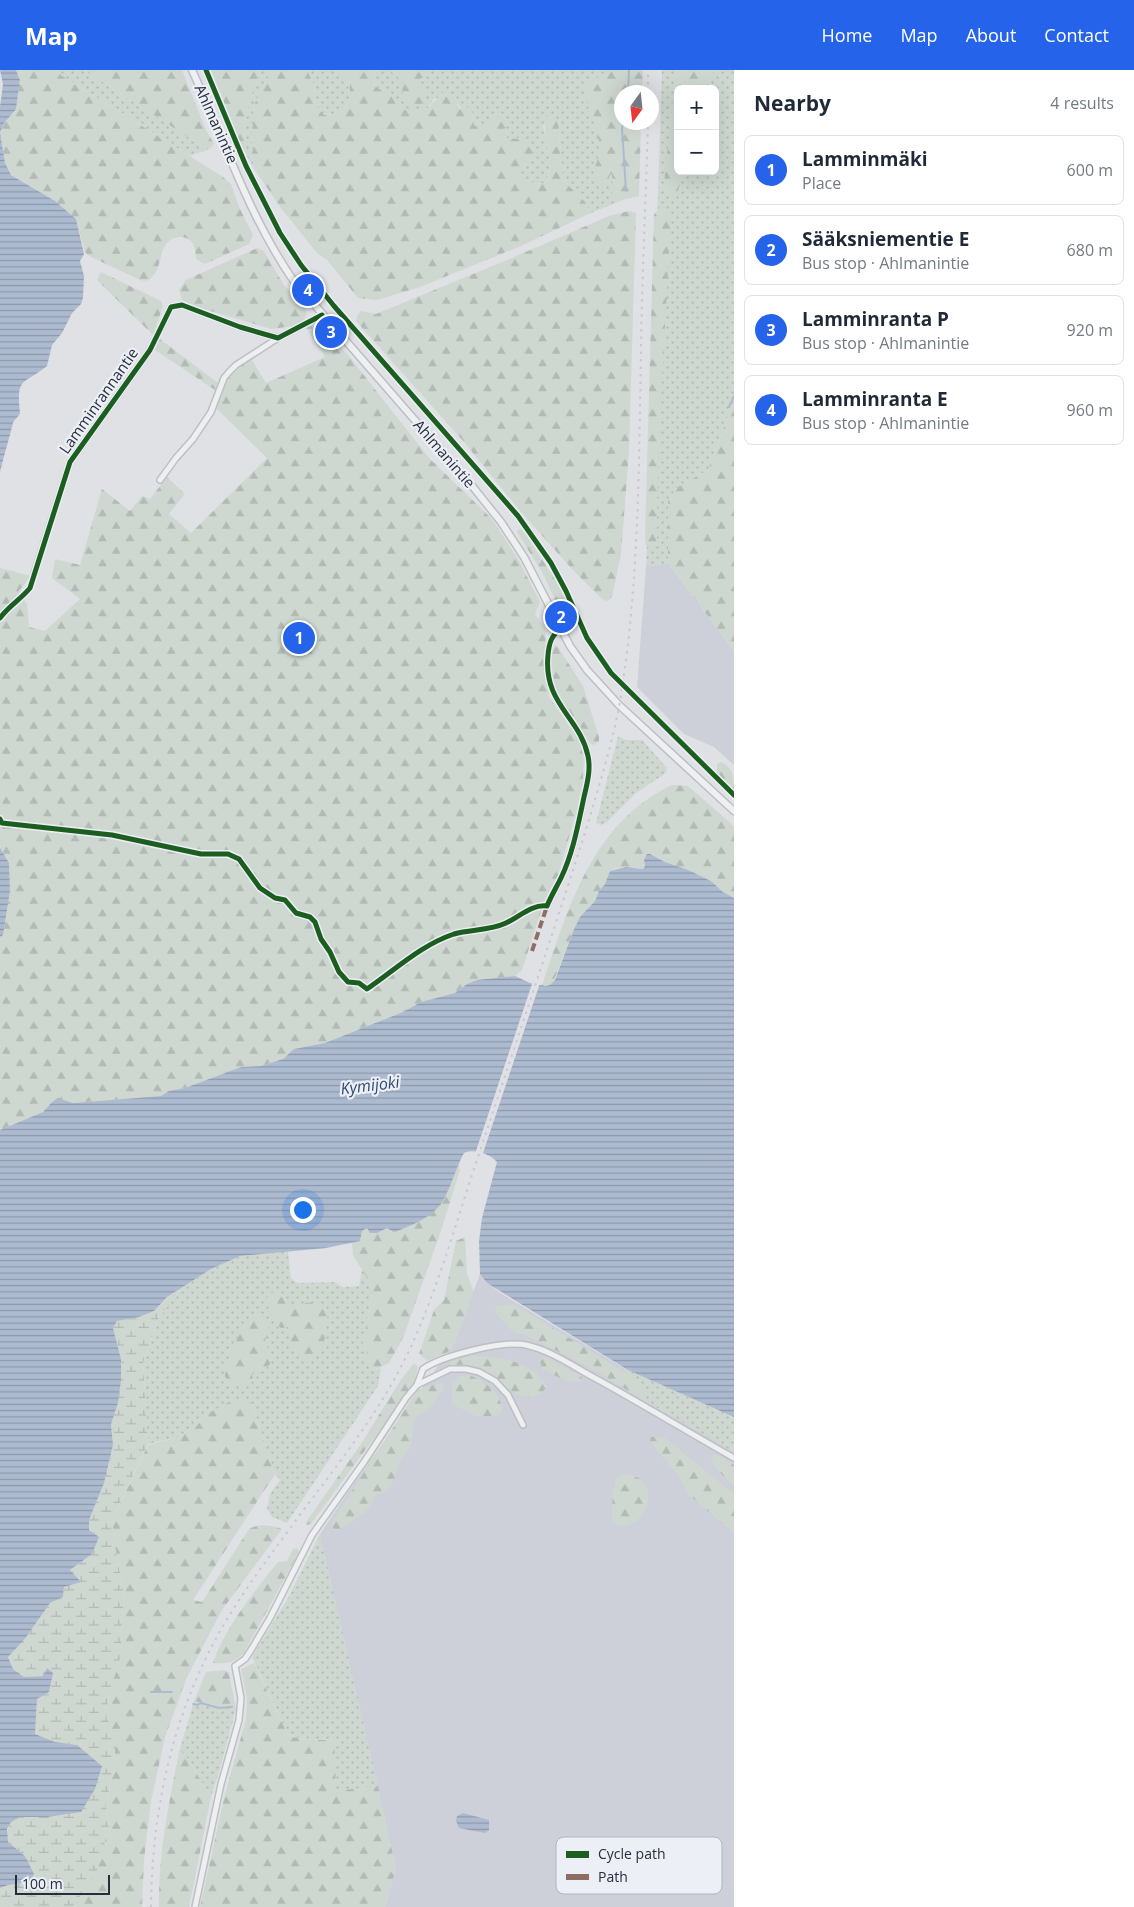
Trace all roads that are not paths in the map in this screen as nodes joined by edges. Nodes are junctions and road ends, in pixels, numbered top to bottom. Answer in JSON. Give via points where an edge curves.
{"nodes":[{"id":1,"x":192,"y":70,"type":"edge"},
{"id":2,"x":322,"y":315,"type":"junction"},
{"id":3,"x":278,"y":338,"type":"junction"},
{"id":4,"x":160,"y":480,"type":"dead end"},
{"id":5,"x":34,"y":574,"type":"dead end"},
{"id":6,"x":561,"y":629,"type":"junction"},
{"id":7,"x":734,"y":812,"type":"edge"},
{"id":8,"x":547,"y":906,"type":"dead end"},
{"id":9,"x":417,"y":1385,"type":"junction"},
{"id":10,"x":523,"y":1425,"type":"dead end"},
{"id":11,"x":734,"y":1458,"type":"edge"},
{"id":12,"x":195,"y":1907,"type":"edge"}],
"edges":[{"from":1,"to":2,"type":"street","name":"Ahlmanintie","via":[[271,244],[293,280]]},
{"from":2,"to":3,"type":"street"},
{"from":2,"to":6,"type":"street","name":"Ahlmanintie","via":[[497,516],[524,557]]},
{"from":3,"to":4,"type":"street","via":[[228,372],[210,412],[193,439]]},
{"from":3,"to":5,"type":"street","name":"Lamminrannantie","via":[[182,305],[168,310],[150,350],[70,462]]},
{"from":6,"to":7,"type":"street","name":"Ahlmanintie","via":[[580,661],[609,694]]},
{"from":6,"to":8,"type":"street","via":[[553,635],[549,647],[550,684],[561,708],[581,737],[589,766],[574,841]]},
{"from":9,"to":10,"type":"street","via":[[450,1370],[479,1372],[495,1381],[508,1395]]},
{"from":9,"to":11,"type":"street","via":[[423,1369],[446,1357],[520,1344],[537,1348],[616,1390]]},
{"from":9,"to":12,"type":"street","via":[[312,1535],[252,1650],[235,1666],[240,1698],[239,1720],[221,1784]]}]}
